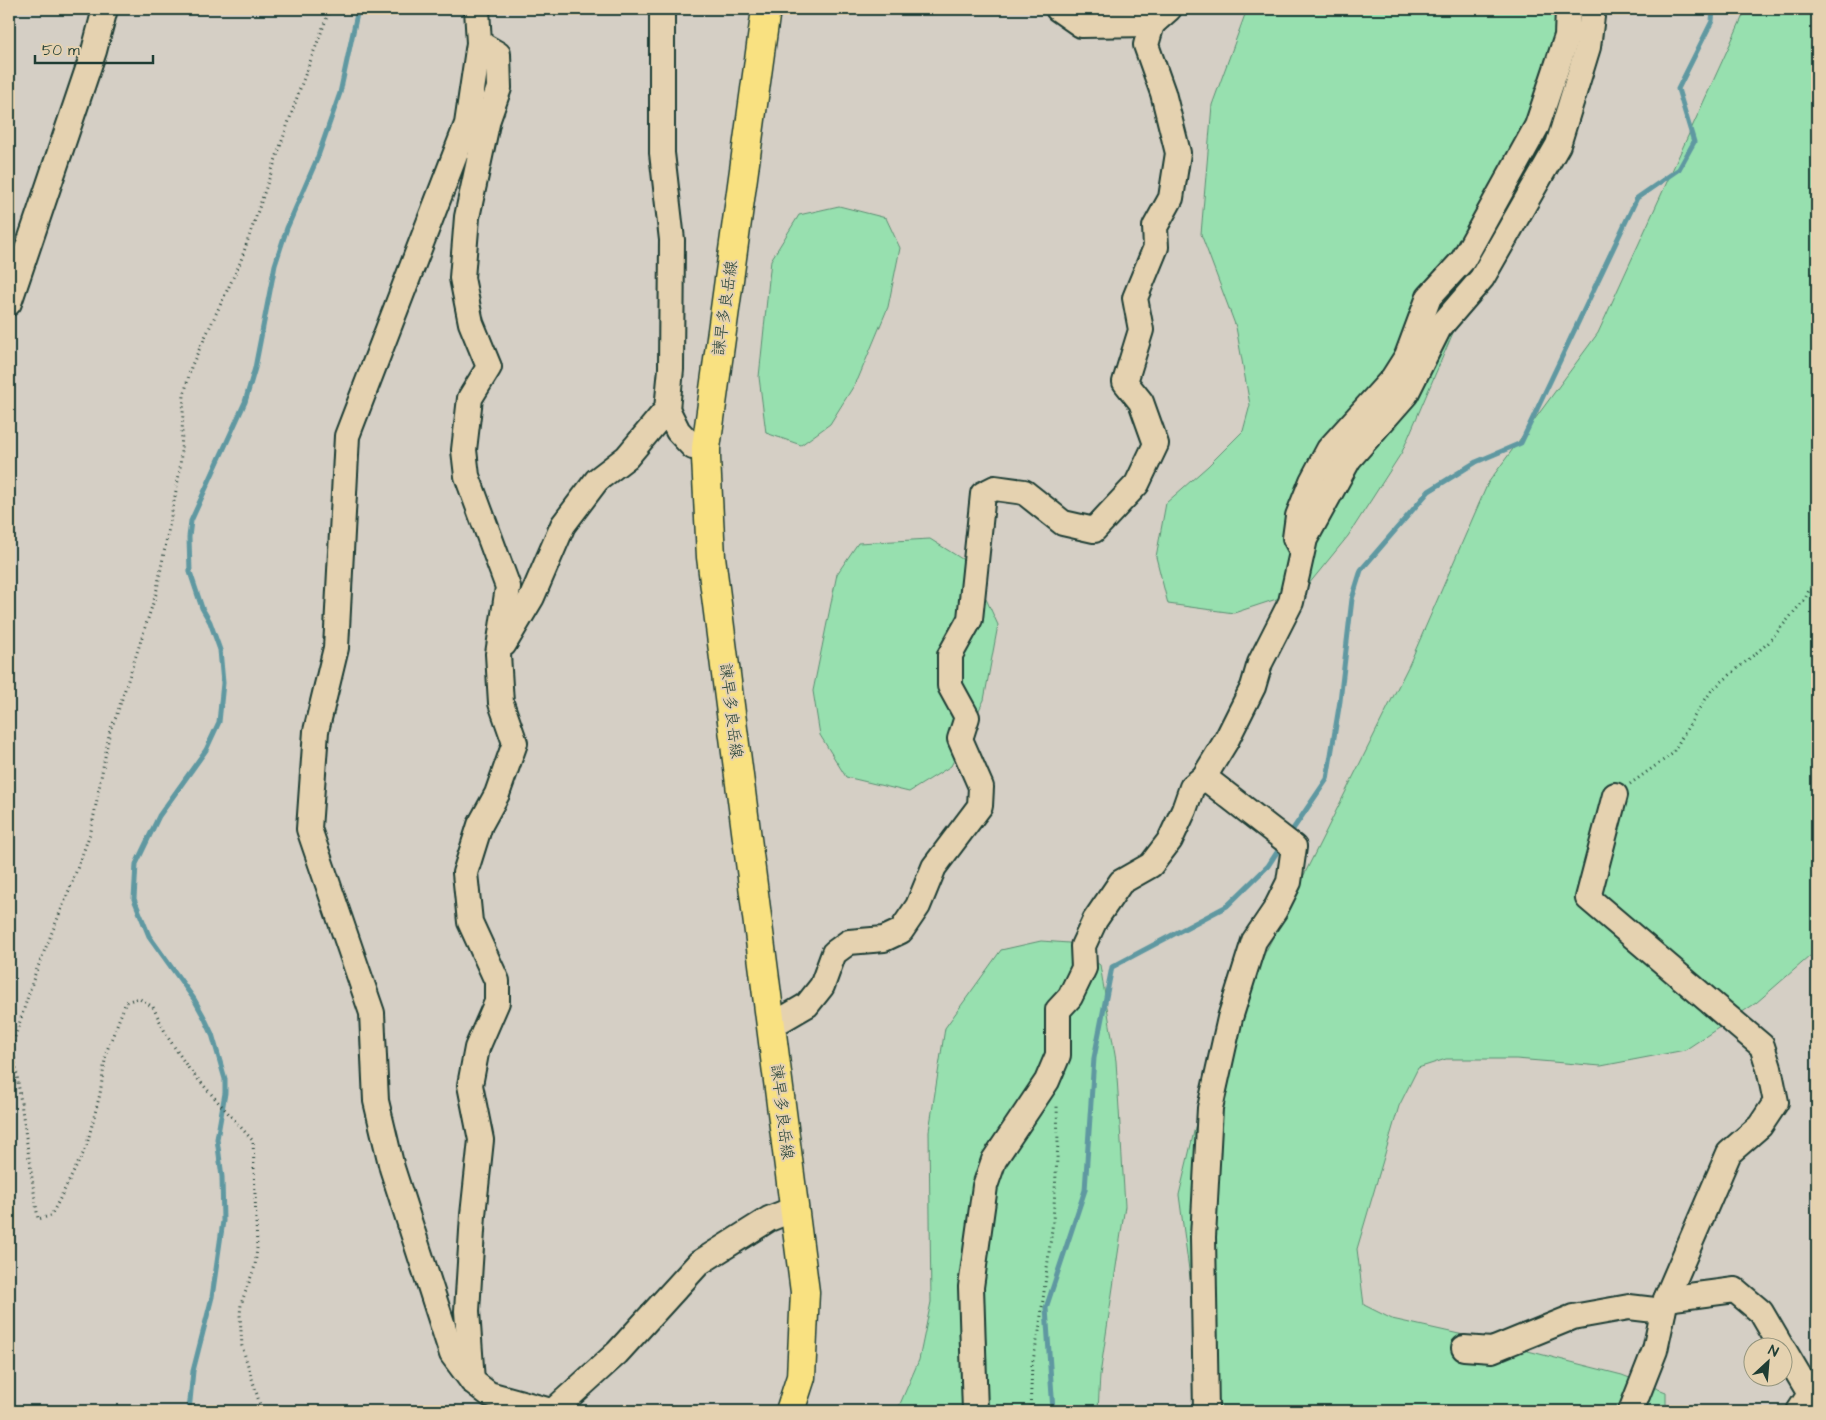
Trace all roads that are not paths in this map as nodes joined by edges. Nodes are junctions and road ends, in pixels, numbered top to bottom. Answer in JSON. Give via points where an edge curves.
{"nodes":[{"id":1,"x":105,"y":9,"type":"edge"},
{"id":2,"x":477,"y":9,"type":"edge"},
{"id":3,"x":662,"y":9,"type":"edge"},
{"id":4,"x":766,"y":9,"type":"edge"},
{"id":5,"x":1058,"y":9,"type":"edge"},
{"id":6,"x":1568,"y":9,"type":"edge"},
{"id":7,"x":1593,"y":9,"type":"edge"},
{"id":8,"x":1157,"y":14,"type":"edge"},
{"id":9,"x":479,"y":43,"type":"junction"},
{"id":10,"x":9,"y":303,"type":"edge"},
{"id":11,"x":667,"y":410,"type":"junction"},
{"id":12,"x":706,"y":448,"type":"junction"},
{"id":13,"x":1302,"y":551,"type":"junction"},
{"id":14,"x":498,"y":654,"type":"junction"},
{"id":15,"x":1204,"y":777,"type":"junction"},
{"id":16,"x":1615,"y":795,"type":"road end"},
{"id":17,"x":772,"y":1026,"type":"junction"},
{"id":18,"x":794,"y":1209,"type":"junction"},
{"id":19,"x":1665,"y":1305,"type":"junction"},
{"id":20,"x":1776,"y":1338,"type":"edge"},
{"id":21,"x":1464,"y":1348,"type":"dead end"},
{"id":22,"x":1794,"y":1367,"type":"edge"},
{"id":23,"x":472,"y":1381,"type":"junction"},
{"id":24,"x":552,"y":1411,"type":"edge"},
{"id":25,"x":790,"y":1411,"type":"edge"},
{"id":26,"x":975,"y":1411,"type":"edge"},
{"id":27,"x":1206,"y":1411,"type":"edge"},
{"id":28,"x":1630,"y":1411,"type":"edge"},
{"id":29,"x":1799,"y":1411,"type":"edge"}],
"edges":[{"from":1,"to":10,"type":"street","via":[[94,51]]},
{"from":2,"to":9,"type":"street"},
{"from":3,"to":11,"type":"street","via":[[662,153],[672,240],[671,369]]},
{"from":4,"to":12,"type":"main road","name":"諫早多良岳線"},
{"from":5,"to":8,"type":"street","via":[[1082,25]]},
{"from":6,"to":13,"type":"street","via":[[1567,36],[1537,126],[1463,260],[1429,297],[1407,356],[1398,371],[1329,450],[1298,516],[1295,538]]},
{"from":7,"to":13,"type":"street","via":[[1588,47],[1558,145],[1482,278],[1439,328],[1406,394],[1350,459],[1305,539]]},
{"from":8,"to":17,"type":"street","via":[[1146,45],[1163,93],[1178,153],[1171,198],[1155,227],[1156,247],[1135,298],[1141,330],[1125,382],[1141,402],[1156,444],[1137,484],[1094,530],[1063,523],[1024,492],[996,488],[983,494],[970,619],[950,655],[950,686],[967,717],[960,739],[981,786],[980,806],[934,867],[918,906],[902,931],[884,939],[849,942],[834,953],[822,986],[807,1005]]},
{"from":9,"to":14,"type":"street","via":[[498,54],[498,88],[466,217],[462,278],[471,323],[489,368],[470,398],[464,450],[467,476],[508,587]]},
{"from":9,"to":23,"type":"street","via":[[467,124],[347,436],[336,648],[316,731],[309,829],[372,1013],[376,1102],[392,1168],[452,1354]]},
{"from":11,"to":12,"type":"street","via":[[678,431],[693,447]]},
{"from":11,"to":14,"type":"street","via":[[627,457],[597,480],[563,525],[532,597]]},
{"from":12,"to":17,"type":"main road","name":"諫早多良岳線","via":[[711,557]]},
{"from":13,"to":15,"type":"street","via":[[1291,602],[1226,741]]},
{"from":14,"to":23,"type":"street","via":[[501,703],[515,744],[497,794],[480,825],[465,873],[470,922],[497,981],[497,1002],[477,1048],[470,1085],[481,1140],[466,1311]]},
{"from":15,"to":26,"type":"street","via":[[1192,787],[1170,840],[1152,865],[1121,882],[1095,920],[1083,946],[1084,968],[1070,997],[1058,1010],[1058,1054],[1047,1081],[994,1160],[985,1186],[971,1287]]},
{"from":15,"to":27,"type":"street","via":[[1286,840],[1289,882],[1254,941],[1230,1018],[1210,1108],[1203,1236]]},
{"from":16,"to":19,"type":"street","via":[[1588,898],[1762,1046],[1776,1102],[1760,1126],[1729,1152]]},
{"from":17,"to":18,"type":"main road","name":"諫早多良岳線"},
{"from":18,"to":24,"type":"street","via":[[769,1219],[699,1262],[617,1352]]},
{"from":18,"to":25,"type":"main road","name":"諫早多良岳線","via":[[804,1292],[801,1377]]},
{"from":19,"to":20,"type":"street","via":[[1735,1290],[1761,1312]]},
{"from":19,"to":21,"type":"street","via":[[1629,1307],[1572,1317],[1492,1350]]},
{"from":19,"to":28,"type":"street","via":[[1655,1350]]},
{"from":22,"to":29,"type":"street","via":[[1810,1394]]},
{"from":23,"to":24,"type":"street","via":[[489,1394]]}]}
